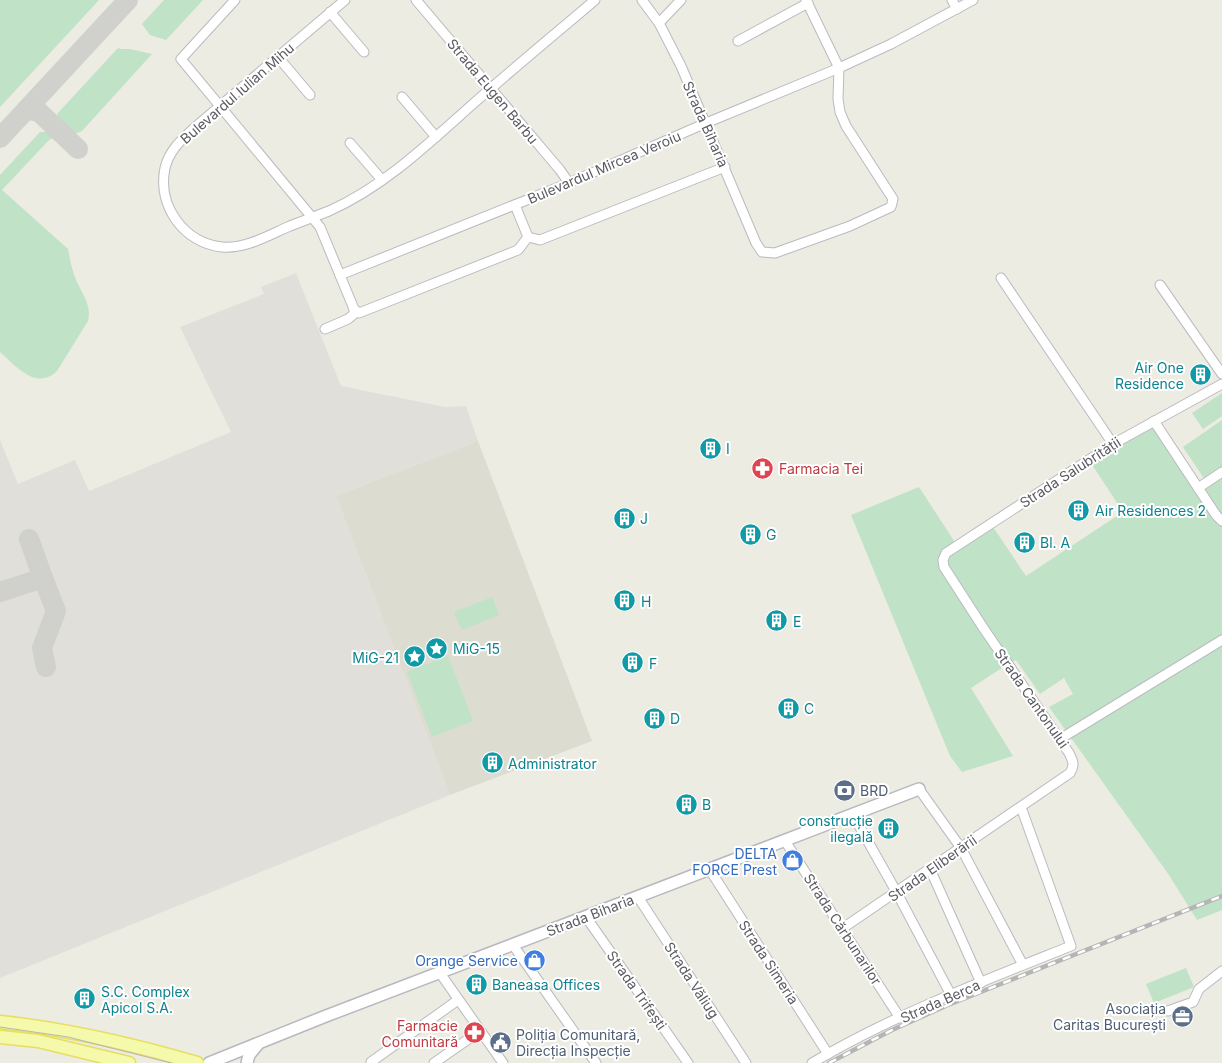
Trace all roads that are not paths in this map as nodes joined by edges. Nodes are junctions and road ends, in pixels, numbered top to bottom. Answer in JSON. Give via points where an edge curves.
{"nodes":[{"id":1,"x":235,"y":0,"type":"edge"},
{"id":2,"x":344,"y":0,"type":"edge"},
{"id":3,"x":416,"y":0,"type":"edge"},
{"id":4,"x":596,"y":0,"type":"edge"},
{"id":5,"x":642,"y":0,"type":"edge"},
{"id":6,"x":681,"y":0,"type":"edge"},
{"id":7,"x":952,"y":0,"type":"edge"},
{"id":8,"x":974,"y":0,"type":"edge"},
{"id":9,"x":807,"y":1,"type":"edge"},
{"id":10,"x":957,"y":9,"type":"junction"},
{"id":11,"x":330,"y":12,"type":"junction"},
{"id":12,"x":659,"y":23,"type":"junction"},
{"id":13,"x":738,"y":41,"type":"dead end"},
{"id":14,"x":364,"y":52,"type":"dead end"},
{"id":15,"x":278,"y":57,"type":"junction"},
{"id":16,"x":839,"y":68,"type":"junction"},
{"id":17,"x":491,"y":89,"type":"junction"},
{"id":18,"x":310,"y":95,"type":"dead end"},
{"id":19,"x":402,"y":97,"type":"dead end"},
{"id":20,"x":220,"y":106,"type":"junction"},
{"id":21,"x":706,"y":123,"type":"junction"},
{"id":22,"x":436,"y":137,"type":"junction"},
{"id":23,"x":350,"y":143,"type":"dead end"},
{"id":24,"x":725,"y":167,"type":"junction"},
{"id":25,"x":382,"y":180,"type":"junction"},
{"id":26,"x":568,"y":183,"type":"junction"},
{"id":27,"x":515,"y":205,"type":"junction"},
{"id":28,"x":312,"y":218,"type":"junction"},
{"id":29,"x":528,"y":237,"type":"junction"},
{"id":30,"x":340,"y":275,"type":"junction"},
{"id":31,"x":1001,"y":278,"type":"dead end"},
{"id":32,"x":1160,"y":285,"type":"dead end"},
{"id":33,"x":354,"y":309,"type":"junction"},
{"id":34,"x":325,"y":329,"type":"dead end"},
{"id":35,"x":1222,"y":374,"type":"edge"},
{"id":36,"x":1222,"y":384,"type":"edge"},
{"id":37,"x":1154,"y":421,"type":"junction"},
{"id":38,"x":1113,"y":444,"type":"junction"},
{"id":39,"x":1222,"y":472,"type":"edge"},
{"id":40,"x":1198,"y":488,"type":"junction"},
{"id":41,"x":1222,"y":521,"type":"edge"},
{"id":42,"x":950,"y":578,"type":"joint"},
{"id":43,"x":1222,"y":640,"type":"edge"},
{"id":44,"x":1060,"y":740,"type":"junction"},
{"id":45,"x":919,"y":789,"type":"joint"},
{"id":46,"x":1021,"y":807,"type":"junction"},
{"id":47,"x":853,"y":815,"type":"junction"},
{"id":48,"x":785,"y":841,"type":"junction"},
{"id":49,"x":961,"y":848,"type":"junction"},
{"id":50,"x":930,"y":869,"type":"junction"},
{"id":51,"x":710,"y":870,"type":"junction"},
{"id":52,"x":897,"y":892,"type":"junction"},
{"id":53,"x":638,"y":897,"type":"junction"},
{"id":54,"x":586,"y":917,"type":"junction"},
{"id":55,"x":843,"y":928,"type":"junction"},
{"id":56,"x":513,"y":945,"type":"junction"},
{"id":57,"x":1022,"y":965,"type":"junction"},
{"id":58,"x":1221,"y":968,"type":"edge"},
{"id":59,"x":440,"y":973,"type":"junction"},
{"id":60,"x":981,"y":982,"type":"junction"},
{"id":61,"x":951,"y":995,"type":"junction"},
{"id":62,"x":458,"y":1000,"type":"junction"},
{"id":63,"x":1168,"y":1012,"type":"dead end"},
{"id":64,"x":900,"y":1018,"type":"junction"},
{"id":65,"x":0,"y":1022,"type":"edge"},
{"id":66,"x":480,"y":1031,"type":"junction"},
{"id":67,"x":0,"y":1037,"type":"edge"},
{"id":68,"x":261,"y":1042,"type":"junction"},
{"id":69,"x":828,"y":1054,"type":"junction"},
{"id":70,"x":371,"y":1062,"type":"edge"},
{"id":71,"x":129,"y":1063,"type":"edge"},
{"id":72,"x":197,"y":1063,"type":"edge"},
{"id":73,"x":209,"y":1063,"type":"edge"},
{"id":74,"x":247,"y":1063,"type":"edge"},
{"id":75,"x":434,"y":1063,"type":"edge"},
{"id":76,"x":503,"y":1063,"type":"edge"},
{"id":77,"x":596,"y":1063,"type":"edge"},
{"id":78,"x":688,"y":1063,"type":"edge"},
{"id":79,"x":746,"y":1063,"type":"edge"},
{"id":80,"x":812,"y":1063,"type":"edge"}],
"edges":[{"from":1,"to":20,"type":"street","via":[[181,59]]},
{"from":2,"to":11,"type":"street","name":"Bulevardul Iulian Mihu"},
{"from":3,"to":17,"type":"street","name":"Strada Eugen Barbu"},
{"from":4,"to":17,"type":"street","name":"Bulevardul Iulian Mihu"},
{"from":5,"to":12,"type":"street","name":"Strada Biharia"},
{"from":6,"to":12,"type":"street"},
{"from":7,"to":10,"type":"street"},
{"from":8,"to":10,"type":"street","name":"Bulevardul Mircea Veroiu"},
{"from":9,"to":13,"type":"street"},
{"from":9,"to":16,"type":"street"},
{"from":10,"to":16,"type":"street","name":"Bulevardul Mircea Veroiu"},
{"from":11,"to":14,"type":"street"},
{"from":11,"to":15,"type":"street","name":"Bulevardul Iulian Mihu"},
{"from":12,"to":21,"type":"street","name":"Strada Biharia"},
{"from":15,"to":18,"type":"street"},
{"from":15,"to":20,"type":"street","name":"Bulevardul Iulian Mihu"},
{"from":16,"to":21,"type":"street","name":"Bulevardul Mircea Veroiu"},
{"from":16,"to":24,"type":"street","name":"Strada Biharia","via":[[840,112],[893,199],[891,207],[850,226],[775,253],[762,252]]},
{"from":17,"to":22,"type":"street","name":"Bulevardul Iulian Mihu"},
{"from":17,"to":26,"type":"street","name":"Strada Eugen Barbu"},
{"from":19,"to":22,"type":"street"},
{"from":20,"to":28,"type":"street"},
{"from":20,"to":28,"type":"street","name":"Bulevardul Iulian Mihu","via":[[180,141],[165,167],[165,195],[179,225],[198,240],[223,247],[240,246]]},
{"from":21,"to":24,"type":"street","name":"Strada Biharia"},
{"from":21,"to":26,"type":"street","name":"Bulevardul Mircea Veroiu"},
{"from":22,"to":25,"type":"street","name":"Bulevardul Iulian Mihu"},
{"from":23,"to":25,"type":"street"},
{"from":24,"to":29,"type":"street","via":[[540,240]]},
{"from":25,"to":28,"type":"street","name":"Bulevardul Iulian Mihu"},
{"from":26,"to":27,"type":"street","name":"Bulevardul Mircea Veroiu"},
{"from":27,"to":29,"type":"street"},
{"from":27,"to":30,"type":"street","name":"Bulevardul Mircea Veroiu"},
{"from":28,"to":30,"type":"street","via":[[320,226]]},
{"from":29,"to":33,"type":"street","via":[[518,250],[359,313]]},
{"from":30,"to":33,"type":"street"},
{"from":31,"to":38,"type":"street"},
{"from":32,"to":35,"type":"street"},
{"from":33,"to":34,"type":"street","via":[[352,317]]},
{"from":36,"to":37,"type":"street","name":"Strada Salubrității"},
{"from":37,"to":38,"type":"street","name":"Strada Salubrității"},
{"from":37,"to":40,"type":"street"},
{"from":38,"to":42,"type":"street","name":"Strada Salubrității","via":[[946,553],[944,567]]},
{"from":39,"to":40,"type":"street"},
{"from":40,"to":41,"type":"street"},
{"from":42,"to":44,"type":"street","name":"Strada Cantonului"},
{"from":43,"to":44,"type":"street"},
{"from":44,"to":46,"type":"street","name":"Strada Cantonului","via":[[1074,767]]},
{"from":45,"to":47,"type":"street","name":"Strada Biharia"},
{"from":45,"to":49,"type":"street"},
{"from":46,"to":49,"type":"street","name":"Strada Eliberării"},
{"from":46,"to":57,"type":"street","name":"Strada Berca","via":[[1070,946]]},
{"from":47,"to":48,"type":"street","name":"Strada Biharia"},
{"from":47,"to":52,"type":"street"},
{"from":48,"to":51,"type":"street","name":"Strada Biharia"},
{"from":48,"to":55,"type":"street","name":"Strada Cărbunarilor"},
{"from":49,"to":50,"type":"street","name":"Strada Eliberării"},
{"from":49,"to":57,"type":"street"},
{"from":50,"to":52,"type":"street","name":"Strada Eliberării"},
{"from":50,"to":60,"type":"street"},
{"from":51,"to":53,"type":"street","name":"Strada Biharia"},
{"from":51,"to":69,"type":"street","name":"Strada Simeria"},
{"from":52,"to":55,"type":"street","name":"Strada Eliberării"},
{"from":52,"to":61,"type":"street"},
{"from":53,"to":54,"type":"street","name":"Strada Biharia"},
{"from":53,"to":79,"type":"street","name":"Strada Văliug"},
{"from":54,"to":56,"type":"street","name":"Strada Biharia"},
{"from":54,"to":78,"type":"street","name":"Strada Trifești"},
{"from":55,"to":64,"type":"street","name":"Strada Cărbunarilor"},
{"from":56,"to":59,"type":"street","name":"Strada Biharia"},
{"from":56,"to":77,"type":"street"},
{"from":57,"to":60,"type":"street","name":"Strada Berca"},
{"from":58,"to":63,"type":"street","via":[[1198,990],[1193,1002]]},
{"from":59,"to":62,"type":"street"},
{"from":59,"to":68,"type":"street","name":"Strada Biharia"},
{"from":60,"to":61,"type":"street","name":"Strada Berca"},
{"from":61,"to":64,"type":"street","name":"Strada Berca"},
{"from":62,"to":66,"type":"street"},
{"from":62,"to":70,"type":"street"},
{"from":64,"to":69,"type":"street","name":"Strada Berca"},
{"from":65,"to":72,"type":"main road","via":[[94,1036]]},
{"from":66,"to":75,"type":"street"},
{"from":66,"to":76,"type":"street"},
{"from":67,"to":71,"type":"main road","via":[[46,1043]]},
{"from":68,"to":73,"type":"street","name":"Strada Biharia"},
{"from":68,"to":74,"type":"street","via":[[251,1050]]},
{"from":69,"to":80,"type":"street","name":"Strada Berca"}]}
